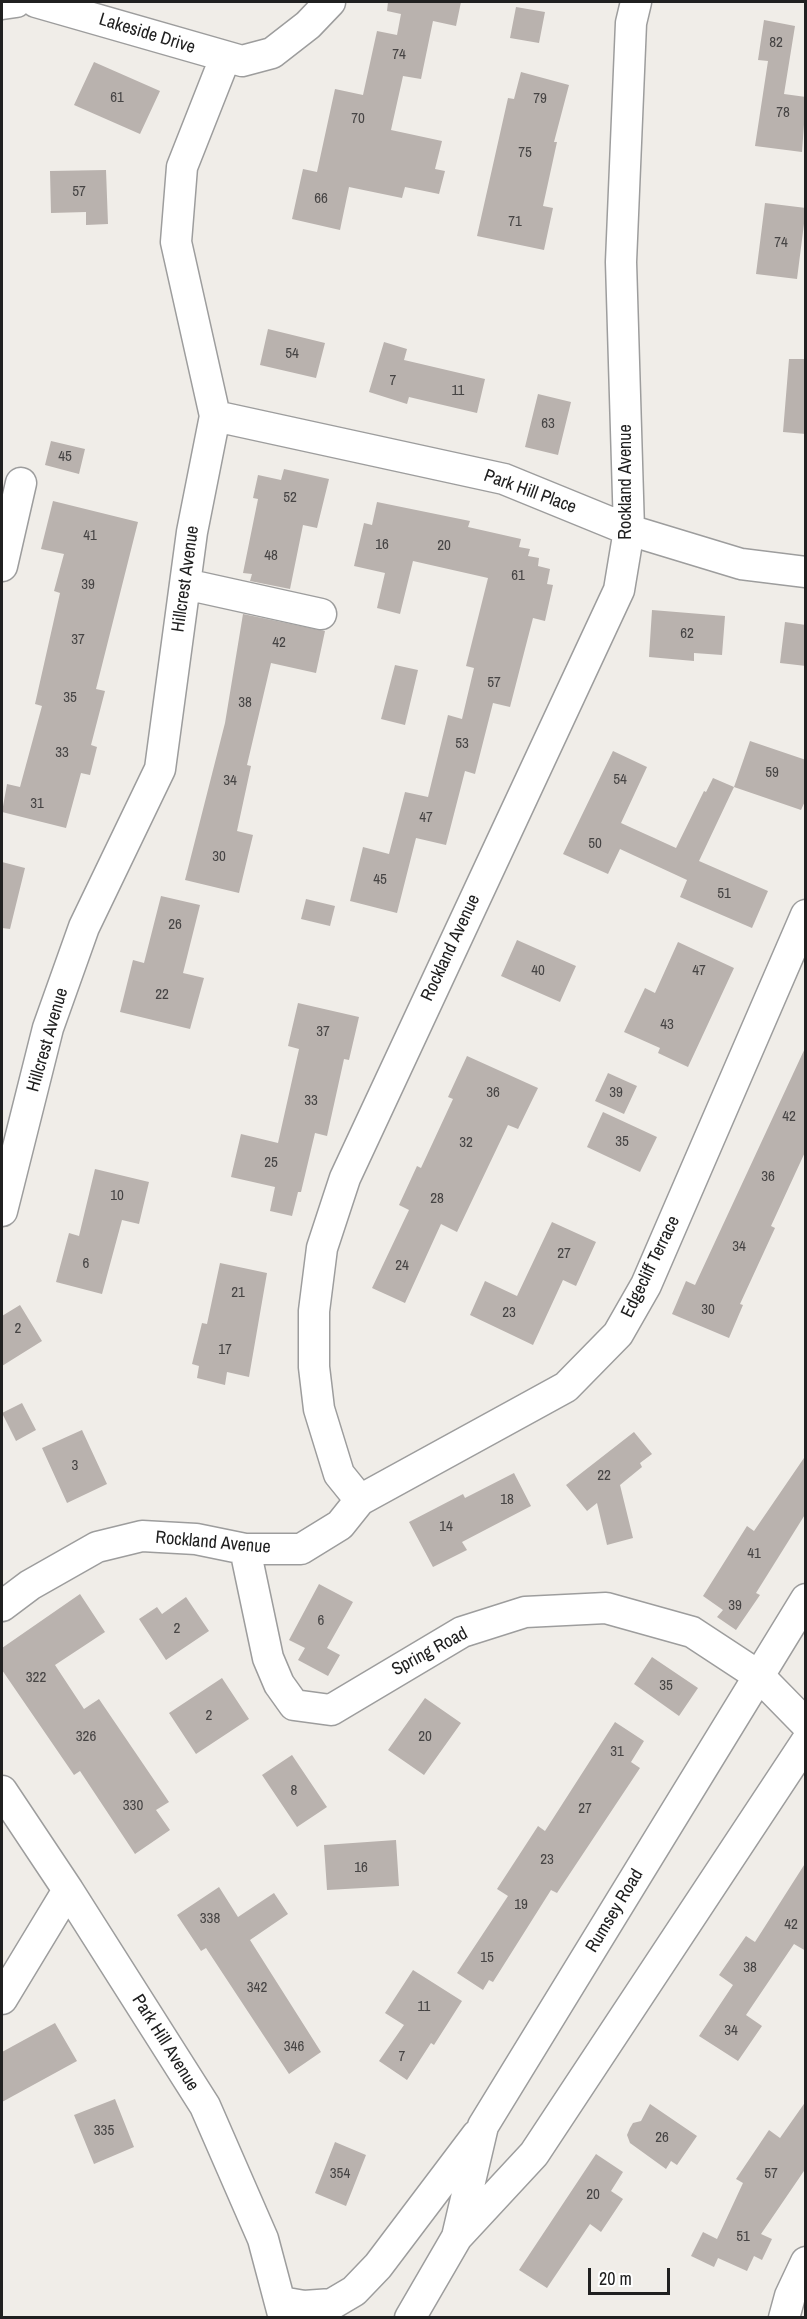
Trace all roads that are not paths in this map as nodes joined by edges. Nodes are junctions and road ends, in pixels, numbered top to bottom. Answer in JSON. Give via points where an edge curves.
{"nodes":[{"id":1,"x":16,"y":2,"type":"edge"},
{"id":2,"x":36,"y":2,"type":"edge"},
{"id":3,"x":330,"y":2,"type":"edge"},
{"id":4,"x":636,"y":2,"type":"edge"},
{"id":5,"x":2,"y":4,"type":"edge"},
{"id":6,"x":225,"y":58,"type":"junction"},
{"id":7,"x":215,"y":416,"type":"junction"},
{"id":8,"x":21,"y":483,"type":"dead end"},
{"id":9,"x":629,"y":530,"type":"junction"},
{"id":10,"x":2,"y":566,"type":"edge"},
{"id":11,"x":806,"y":572,"type":"edge"},
{"id":12,"x":185,"y":584,"type":"junction"},
{"id":13,"x":321,"y":614,"type":"dead end"},
{"id":14,"x":806,"y":915,"type":"edge"},
{"id":15,"x":795,"y":970,"type":"edge"},
{"id":16,"x":2,"y":1211,"type":"edge"},
{"id":17,"x":360,"y":1500,"type":"junction"},
{"id":18,"x":245,"y":1549,"type":"junction"},
{"id":19,"x":806,"y":1599,"type":"edge"},
{"id":20,"x":2,"y":1605,"type":"edge"},
{"id":21,"x":759,"y":1676,"type":"junction"},
{"id":22,"x":806,"y":1724,"type":"edge"},
{"id":23,"x":806,"y":1742,"type":"edge"},
{"id":24,"x":2,"y":1791,"type":"edge"},
{"id":25,"x":68,"y":1890,"type":"junction"},
{"id":26,"x":2,"y":1999,"type":"edge"},
{"id":27,"x":483,"y":2126,"type":"junction"},
{"id":28,"x":457,"y":2237,"type":"junction"},
{"id":29,"x":806,"y":2262,"type":"edge"},
{"id":30,"x":282,"y":2310,"type":"edge"},
{"id":31,"x":410,"y":2318,"type":"edge"},
{"id":32,"x":784,"y":2318,"type":"edge"}],
"edges":[{"from":1,"to":5,"type":"street"},
{"from":2,"to":6,"type":"street","name":"Lakeside Drive"},
{"from":3,"to":6,"type":"street","via":[[272,53],[242,61]]},
{"from":4,"to":9,"type":"street","name":"Rockland Avenue","via":[[631,23],[621,262]]},
{"from":6,"to":7,"type":"street","name":"Hillcrest Avenue","via":[[182,167],[176,242]]},
{"from":7,"to":9,"type":"street","name":"Park Hill Place","via":[[504,479]]},
{"from":7,"to":12,"type":"street","name":"Hillcrest Avenue"},
{"from":8,"to":10,"type":"street"},
{"from":9,"to":11,"type":"street","name":"Park Hill Place","via":[[741,564]]},
{"from":9,"to":17,"type":"street","name":"Rockland Avenue","via":[[618,590],[345,1178],[322,1248],[314,1311],[319,1410],[339,1474]]},
{"from":12,"to":13,"type":"street"},
{"from":12,"to":16,"type":"street","name":"Hillcrest Avenue","via":[[160,770],[80,938],[48,1028]]},
{"from":14,"to":15,"type":"street","name":"Edgecliff Terrace"},
{"from":15,"to":17,"type":"street","name":"Edgecliff Terrace","via":[[646,1285],[618,1334],[566,1387]]},
{"from":17,"to":18,"type":"street","name":"Rockland Avenue","via":[[340,1525],[301,1549]]},
{"from":18,"to":20,"type":"street","name":"Rockland Avenue","via":[[196,1539],[142,1536],[97,1547]]},
{"from":18,"to":21,"type":"street","name":"Spring Road","via":[[268,1658],[294,1705],[331,1710],[462,1632],[525,1612],[606,1608],[692,1632]]},
{"from":19,"to":21,"type":"street","name":"Rumsey Road"},
{"from":21,"to":22,"type":"street"},
{"from":21,"to":27,"type":"street","name":"Rumsey Road"},
{"from":23,"to":28,"type":"street","name":"Rumsey Road","via":[[534,2154]]},
{"from":24,"to":25,"type":"street","name":"Park Hill Avenue"},
{"from":25,"to":26,"type":"street"},
{"from":25,"to":30,"type":"street","name":"Park Hill Avenue","via":[[205,2106],[263,2240]]},
{"from":27,"to":28,"type":"street","name":"Rumsey Road"},
{"from":27,"to":30,"type":"street","via":[[378,2266],[354,2290],[332,2304]]},
{"from":28,"to":31,"type":"street","name":"Rumsey Road"},
{"from":29,"to":32,"type":"street"}]}
